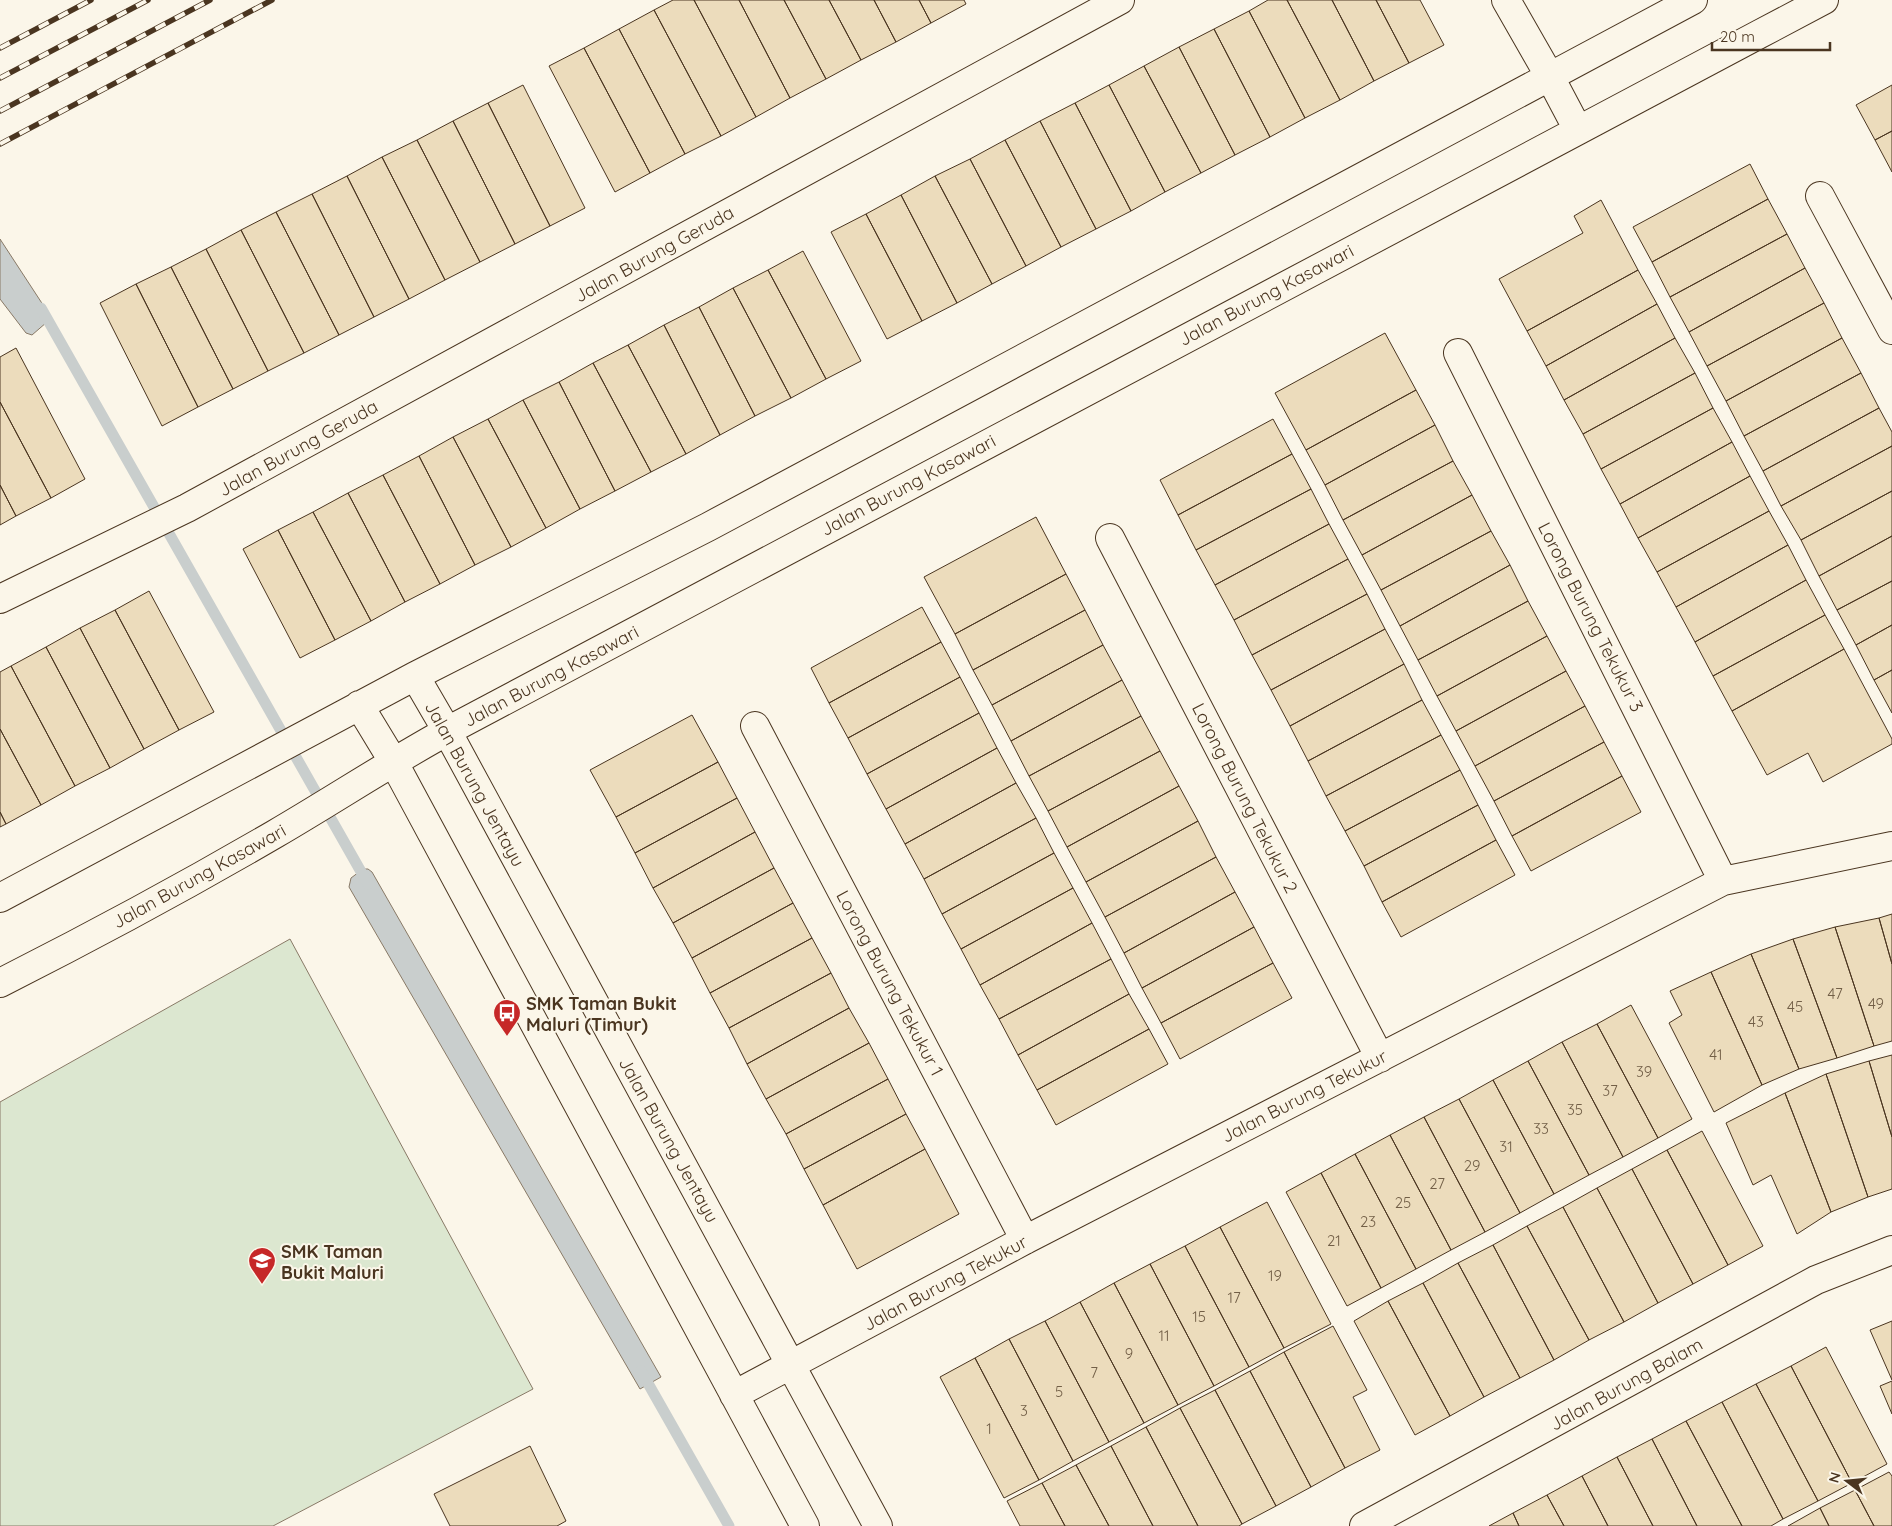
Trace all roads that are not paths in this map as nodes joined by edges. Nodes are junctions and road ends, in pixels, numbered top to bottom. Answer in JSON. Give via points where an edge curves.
{"nodes":[{"id":1,"x":1120,"y":0,"type":"edge"},
{"id":2,"x":1506,"y":0,"type":"edge"},
{"id":3,"x":1693,"y":0,"type":"edge"},
{"id":4,"x":1824,"y":0,"type":"edge"},
{"id":5,"x":1550,"y":77,"type":"junction"},
{"id":6,"x":1578,"y":130,"type":"junction"},
{"id":7,"x":1820,"y":196,"type":"dead end"},
{"id":8,"x":1892,"y":330,"type":"edge"},
{"id":9,"x":1458,"y":353,"type":"dead end"},
{"id":10,"x":1110,"y":538,"type":"dead end"},
{"id":11,"x":0,"y":599,"type":"edge"},
{"id":12,"x":414,"y":676,"type":"junction"},
{"id":13,"x":359,"y":706,"type":"junction"},
{"id":14,"x":756,"y":726,"type":"dead end"},
{"id":15,"x":447,"y":731,"type":"junction"},
{"id":16,"x":393,"y":761,"type":"junction"},
{"id":17,"x":1892,"y":846,"type":"edge"},
{"id":18,"x":1723,"y":881,"type":"junction"},
{"id":19,"x":0,"y":898,"type":"edge"},
{"id":20,"x":0,"y":983,"type":"edge"},
{"id":21,"x":1380,"y":1058,"type":"junction"},
{"id":22,"x":1025,"y":1240,"type":"junction"},
{"id":23,"x":1892,"y":1250,"type":"edge"},
{"id":24,"x":791,"y":1364,"type":"junction"},
{"id":25,"x":734,"y":1395,"type":"junction"},
{"id":26,"x":805,"y":1526,"type":"edge"},
{"id":27,"x":878,"y":1526,"type":"edge"},
{"id":28,"x":1364,"y":1526,"type":"edge"}],
"edges":[{"from":1,"to":11,"type":"street","name":"Jalan Burung Geruda","via":[[188,508]]},
{"from":2,"to":5,"type":"street"},
{"from":3,"to":5,"type":"street"},
{"from":4,"to":6,"type":"street","name":"Jalan Burung Kasawari"},
{"from":5,"to":6,"type":"street"},
{"from":5,"to":12,"type":"street","via":[[708,527]]},
{"from":6,"to":15,"type":"street","name":"Jalan Burung Kasawari"},
{"from":7,"to":8,"type":"street"},
{"from":9,"to":18,"type":"street","name":"Lorong Burung Tekukur 3"},
{"from":10,"to":21,"type":"street","name":"Lorong Burung Tekukur 2"},
{"from":12,"to":13,"type":"street"},
{"from":12,"to":15,"type":"street","name":"Jalan Burung Jentayu"},
{"from":13,"to":16,"type":"street"},
{"from":13,"to":19,"type":"street"},
{"from":14,"to":22,"type":"street","name":"Lorong Burung Tekukur 1"},
{"from":15,"to":16,"type":"street","name":"Jalan Burung Kasawari"},
{"from":15,"to":24,"type":"street","name":"Jalan Burung Jentayu"},
{"from":16,"to":20,"type":"street","name":"Jalan Burung Kasawari","via":[[278,832],[134,914]]},
{"from":16,"to":25,"type":"street"},
{"from":17,"to":18,"type":"street","name":"Jalan Burung Tekukur"},
{"from":18,"to":21,"type":"street","name":"Jalan Burung Tekukur"},
{"from":21,"to":22,"type":"street","name":"Jalan Burung Tekukur"},
{"from":22,"to":24,"type":"street","name":"Jalan Burung Tekukur"},
{"from":23,"to":28,"type":"street","name":"Jalan Burung Balam","via":[[1816,1280]]},
{"from":24,"to":25,"type":"street","name":"Jalan Burung Tekukur"},
{"from":24,"to":27,"type":"street","name":"Jalan Burung Jentayu"},
{"from":25,"to":26,"type":"street"}]}
